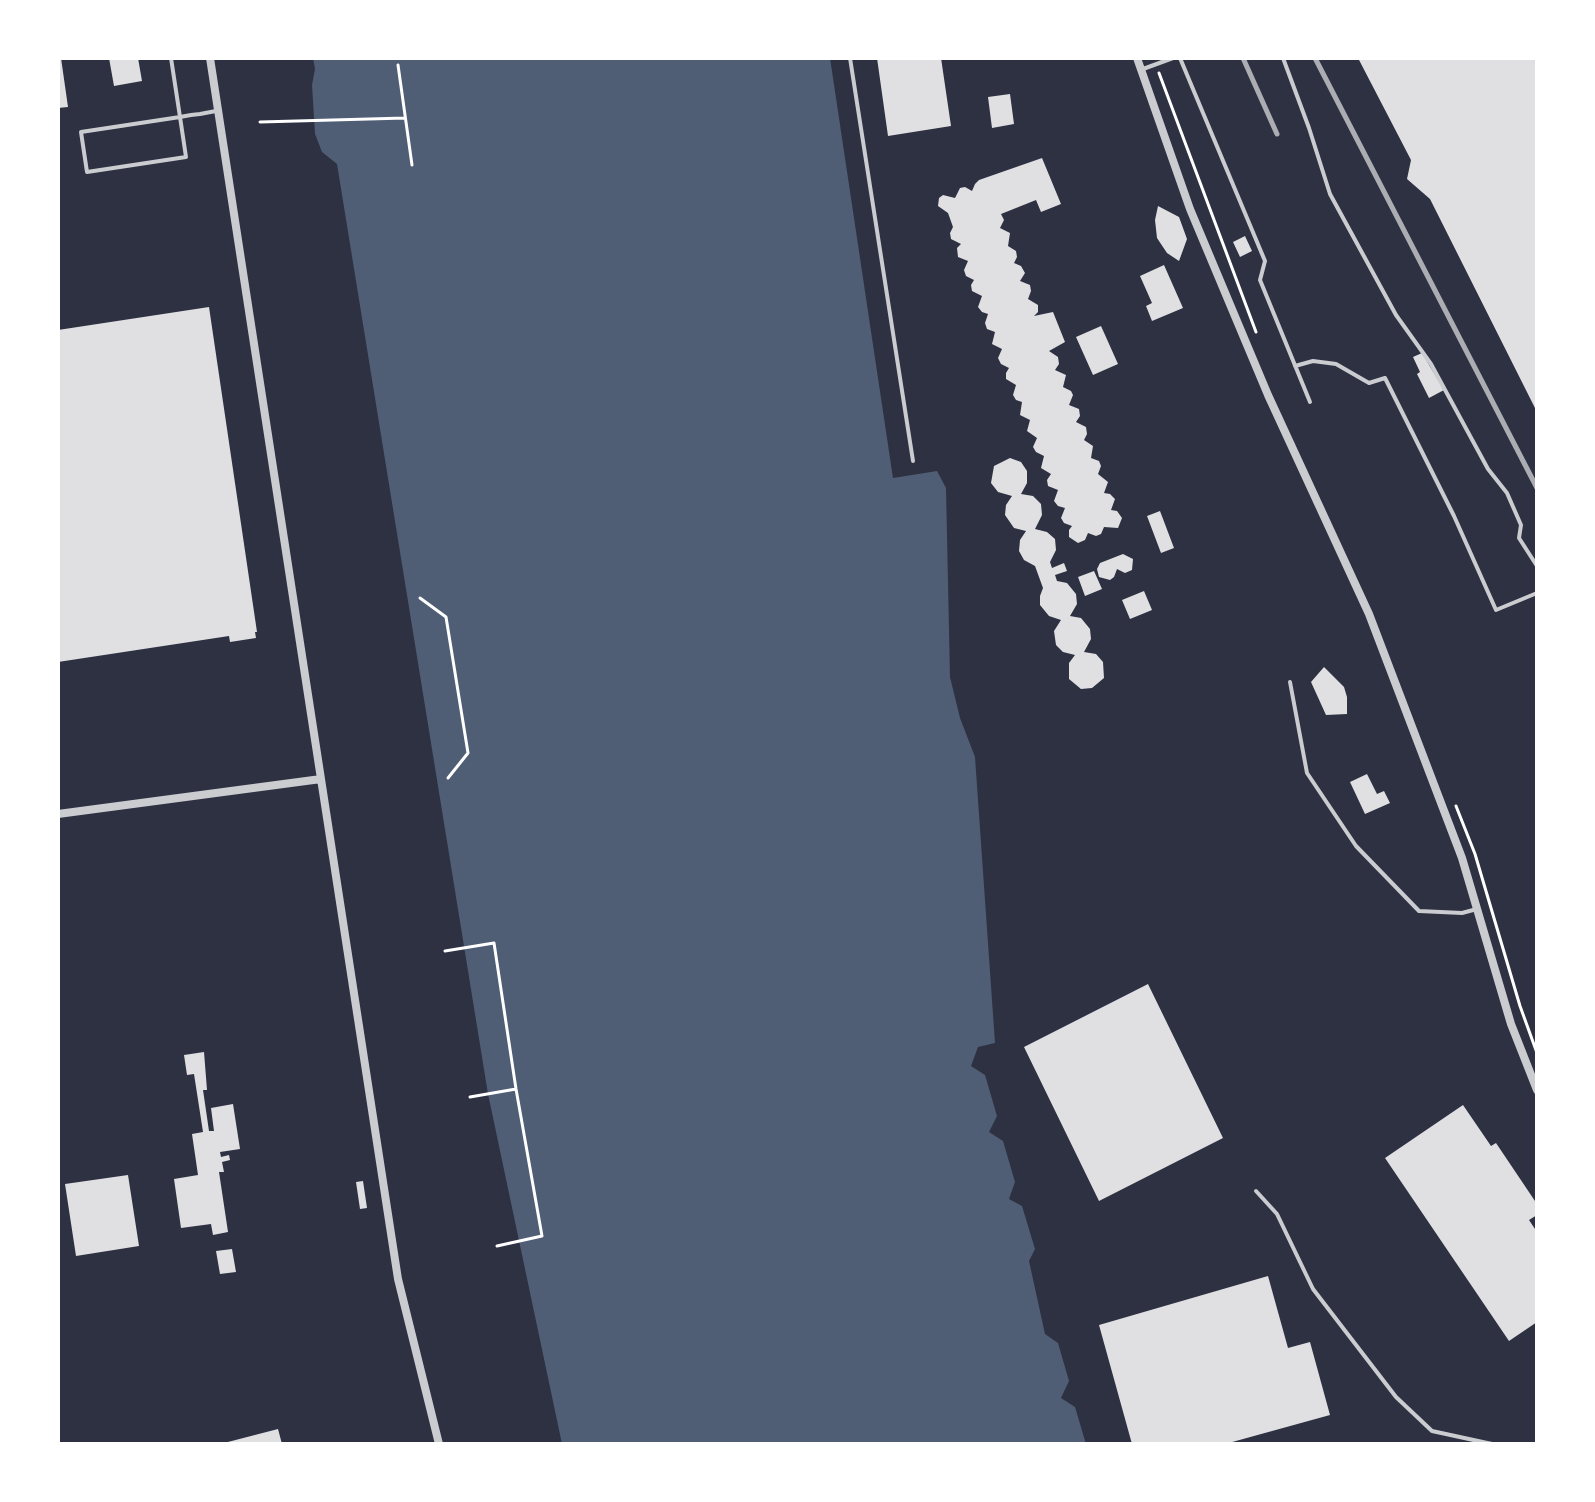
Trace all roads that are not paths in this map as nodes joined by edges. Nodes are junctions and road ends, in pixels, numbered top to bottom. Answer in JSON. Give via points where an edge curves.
{"nodes":[{"id":1,"x":171,"y":58,"type":"edge"},
{"id":2,"x":210,"y":58,"type":"edge"},
{"id":3,"x":850,"y":58,"type":"edge"},
{"id":4,"x":1137,"y":58,"type":"edge"},
{"id":5,"x":1173,"y":58,"type":"edge"},
{"id":6,"x":1180,"y":58,"type":"edge"},
{"id":7,"x":1283,"y":58,"type":"edge"},
{"id":8,"x":1141,"y":70,"type":"junction"},
{"id":9,"x":219,"y":111,"type":"junction"},
{"id":10,"x":180,"y":117,"type":"junction"},
{"id":11,"x":1295,"y":366,"type":"junction"},
{"id":12,"x":1310,"y":402,"type":"dead end"},
{"id":13,"x":913,"y":461,"type":"dead end"},
{"id":14,"x":1537,"y":566,"type":"edge"},
{"id":15,"x":1537,"y":593,"type":"edge"},
{"id":16,"x":1290,"y":682,"type":"dead end"},
{"id":17,"x":321,"y":779,"type":"junction"},
{"id":18,"x":58,"y":814,"type":"edge"},
{"id":19,"x":1477,"y":909,"type":"junction"},
{"id":20,"x":1537,"y":1090,"type":"edge"},
{"id":21,"x":1256,"y":1191,"type":"dead end"},
{"id":22,"x":439,"y":1444,"type":"edge"},
{"id":23,"x":1492,"y":1444,"type":"edge"}],
"edges":[{"from":1,"to":10,"type":"lane"},
{"from":2,"to":9,"type":"street"},
{"from":3,"to":13,"type":"lane"},
{"from":4,"to":8,"type":"street"},
{"from":5,"to":8,"type":"lane"},
{"from":6,"to":11,"type":"lane","via":[[1265,261],[1260,280]]},
{"from":7,"to":14,"type":"lane","via":[[1330,194],[1396,315],[1507,493],[1521,525],[1519,538]]},
{"from":8,"to":19,"type":"street","via":[[1190,209],[1369,614]]},
{"from":9,"to":10,"type":"lane"},
{"from":9,"to":17,"type":"street"},
{"from":10,"to":10,"type":"lane","via":[[81,132],[87,172],[186,157]]},
{"from":11,"to":12,"type":"lane"},
{"from":11,"to":15,"type":"lane","via":[[1331,363],[1369,383],[1385,378],[1496,610]]},
{"from":16,"to":19,"type":"lane","via":[[1307,773],[1356,846],[1419,911]]},
{"from":17,"to":18,"type":"street"},
{"from":17,"to":22,"type":"street","via":[[398,1279]]},
{"from":19,"to":20,"type":"street"},
{"from":21,"to":23,"type":"lane","via":[[1277,1214],[1313,1289],[1396,1397],[1432,1431]]}]}
